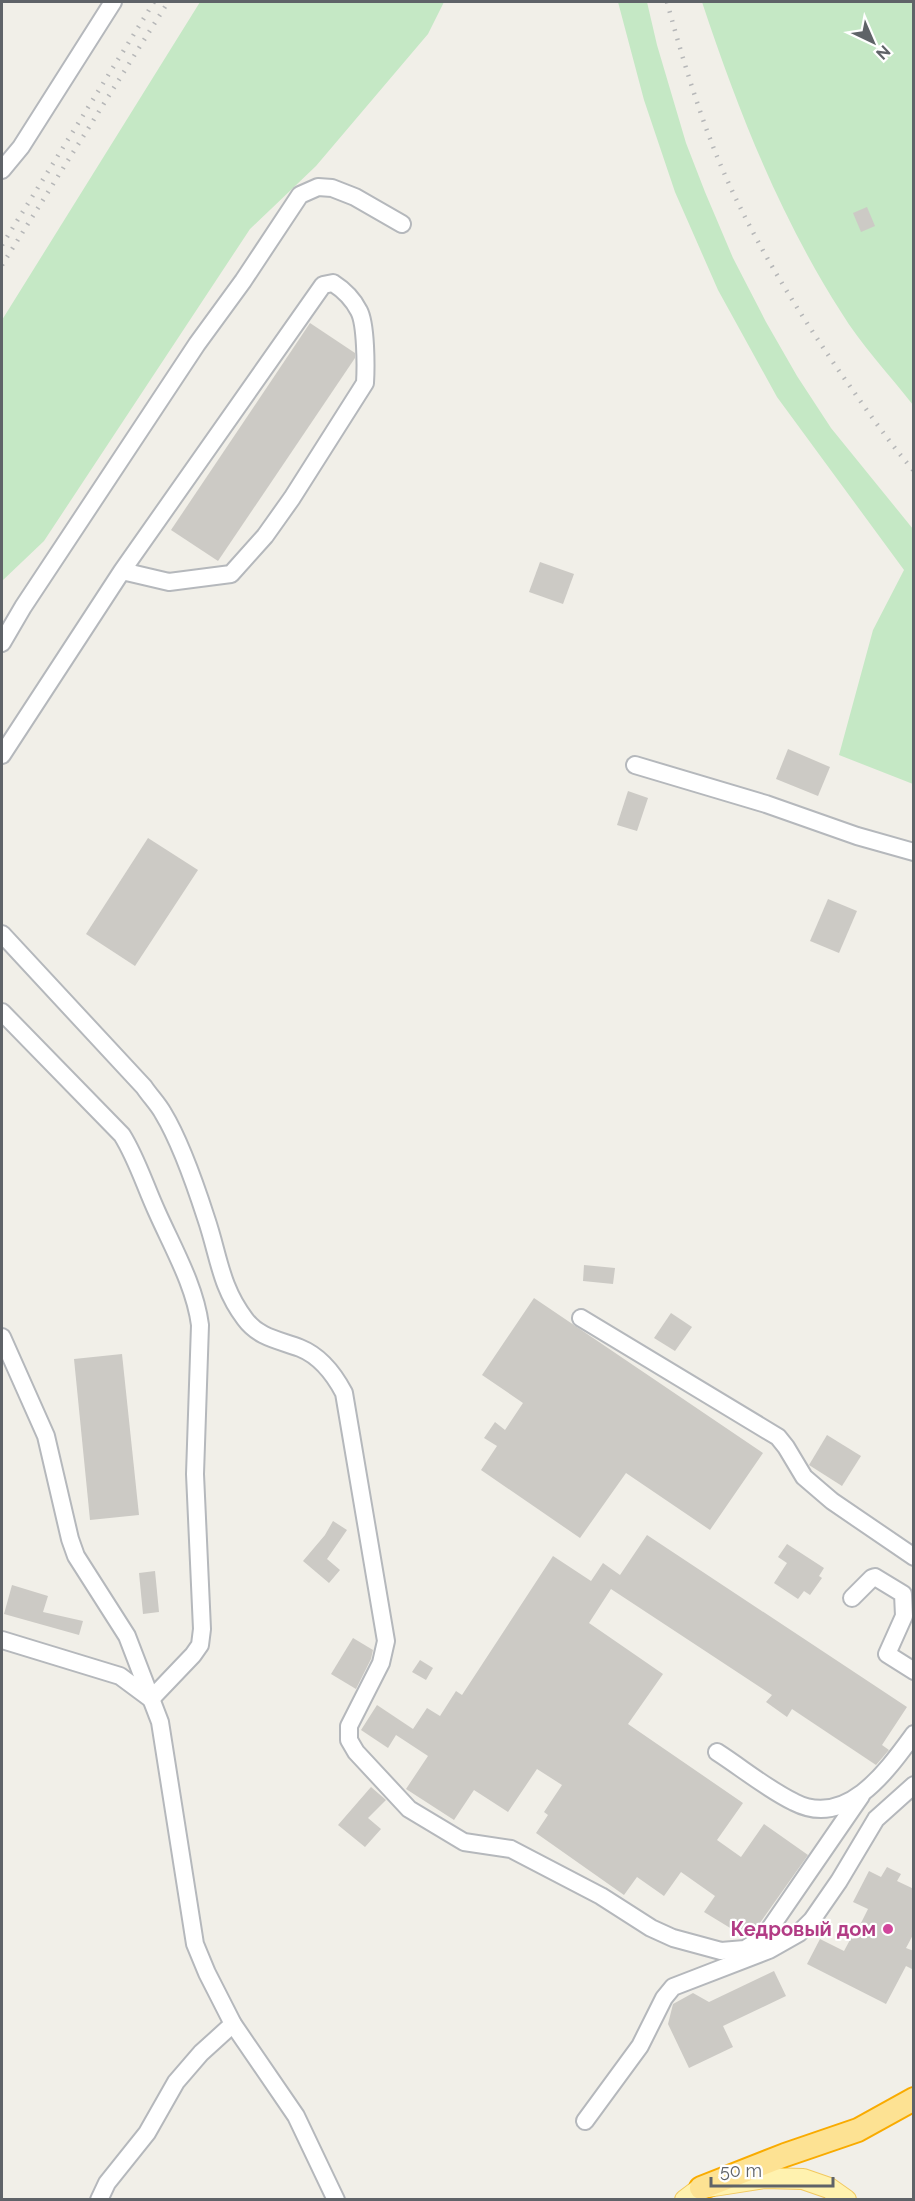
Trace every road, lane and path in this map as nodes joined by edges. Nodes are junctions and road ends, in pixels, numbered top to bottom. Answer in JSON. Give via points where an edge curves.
{"nodes":[{"id":1,"x":113,"y":2,"type":"edge"},
{"id":2,"x":2,"y":170,"type":"edge"},
{"id":3,"x":402,"y":224,"type":"dead end"},
{"id":4,"x":122,"y":571,"type":"junction"},
{"id":5,"x":2,"y":643,"type":"edge"},
{"id":6,"x":2,"y":755,"type":"edge"},
{"id":7,"x":634,"y":765,"type":"dead end"},
{"id":8,"x":914,"y":852,"type":"edge"},
{"id":9,"x":2,"y":934,"type":"edge"},
{"id":10,"x":2,"y":1012,"type":"edge"},
{"id":11,"x":580,"y":1318,"type":"dead end"},
{"id":12,"x":2,"y":1336,"type":"edge"},
{"id":13,"x":914,"y":1557,"type":"edge"},
{"id":14,"x":852,"y":1598,"type":"dead end"},
{"id":15,"x":2,"y":1640,"type":"edge"},
{"id":16,"x":914,"y":1671,"type":"edge"},
{"id":17,"x":152,"y":1699,"type":"junction"},
{"id":18,"x":914,"y":1734,"type":"edge"},
{"id":19,"x":717,"y":1752,"type":"dead end"},
{"id":20,"x":914,"y":1785,"type":"edge"},
{"id":21,"x":861,"y":1796,"type":"junction"},
{"id":22,"x":233,"y":2024,"type":"junction"},
{"id":23,"x":914,"y":2099,"type":"edge"},
{"id":24,"x":585,"y":2121,"type":"dead end"},
{"id":25,"x":693,"y":2194,"type":"edge"},
{"id":26,"x":99,"y":2199,"type":"edge"},
{"id":27,"x":336,"y":2199,"type":"edge"},
{"id":28,"x":846,"y":2199,"type":"edge"}],
"edges":[{"from":1,"to":2,"type":"street","via":[[21,147]]},
{"from":3,"to":5,"type":"street","via":[[332,188],[318,187],[300,195],[197,344]]},
{"from":4,"to":4,"type":"street","via":[[323,285],[333,283],[345,291],[360,312],[365,383],[265,536],[231,574],[169,582]]},
{"from":4,"to":6,"type":"street"},
{"from":7,"to":8,"type":"street"},
{"from":9,"to":21,"type":"street","via":[[163,1112],[207,1219],[223,1282],[247,1322],[261,1335],[302,1349],[321,1361],[344,1393],[386,1641],[381,1663],[349,1726],[349,1740],[391,1791],[409,1809],[464,1842],[511,1849],[601,1896],[651,1928],[721,1951],[745,1949],[764,1937]]},
{"from":10,"to":17,"type":"street","via":[[122,1135],[135,1155],[197,1305],[200,1325],[195,1474],[202,1629],[200,1645],[193,1655]]},
{"from":11,"to":13,"type":"street","via":[[778,1437],[804,1477]]},
{"from":12,"to":17,"type":"street","via":[[46,1436],[76,1556],[127,1636]]},
{"from":14,"to":16,"type":"street","via":[[875,1577],[903,1594],[904,1616],[887,1654]]},
{"from":15,"to":17,"type":"street","via":[[120,1676]]},
{"from":17,"to":22,"type":"street","via":[[160,1722],[195,1944]]},
{"from":18,"to":21,"type":"street","via":[[890,1768]]},
{"from":19,"to":21,"type":"street","via":[[795,1803],[821,1809]]},
{"from":20,"to":24,"type":"street","via":[[876,1819],[839,1881],[799,1933],[769,1950],[673,1987],[640,2046]]},
{"from":22,"to":26,"type":"street","via":[[176,2082],[147,2133]]},
{"from":22,"to":27,"type":"street","via":[[296,2116]]},
{"from":23,"to":25,"type":"highway","via":[[858,2130],[785,2155]]},
{"from":25,"to":28,"type":"main road","via":[[765,2178],[803,2179]]}]}
